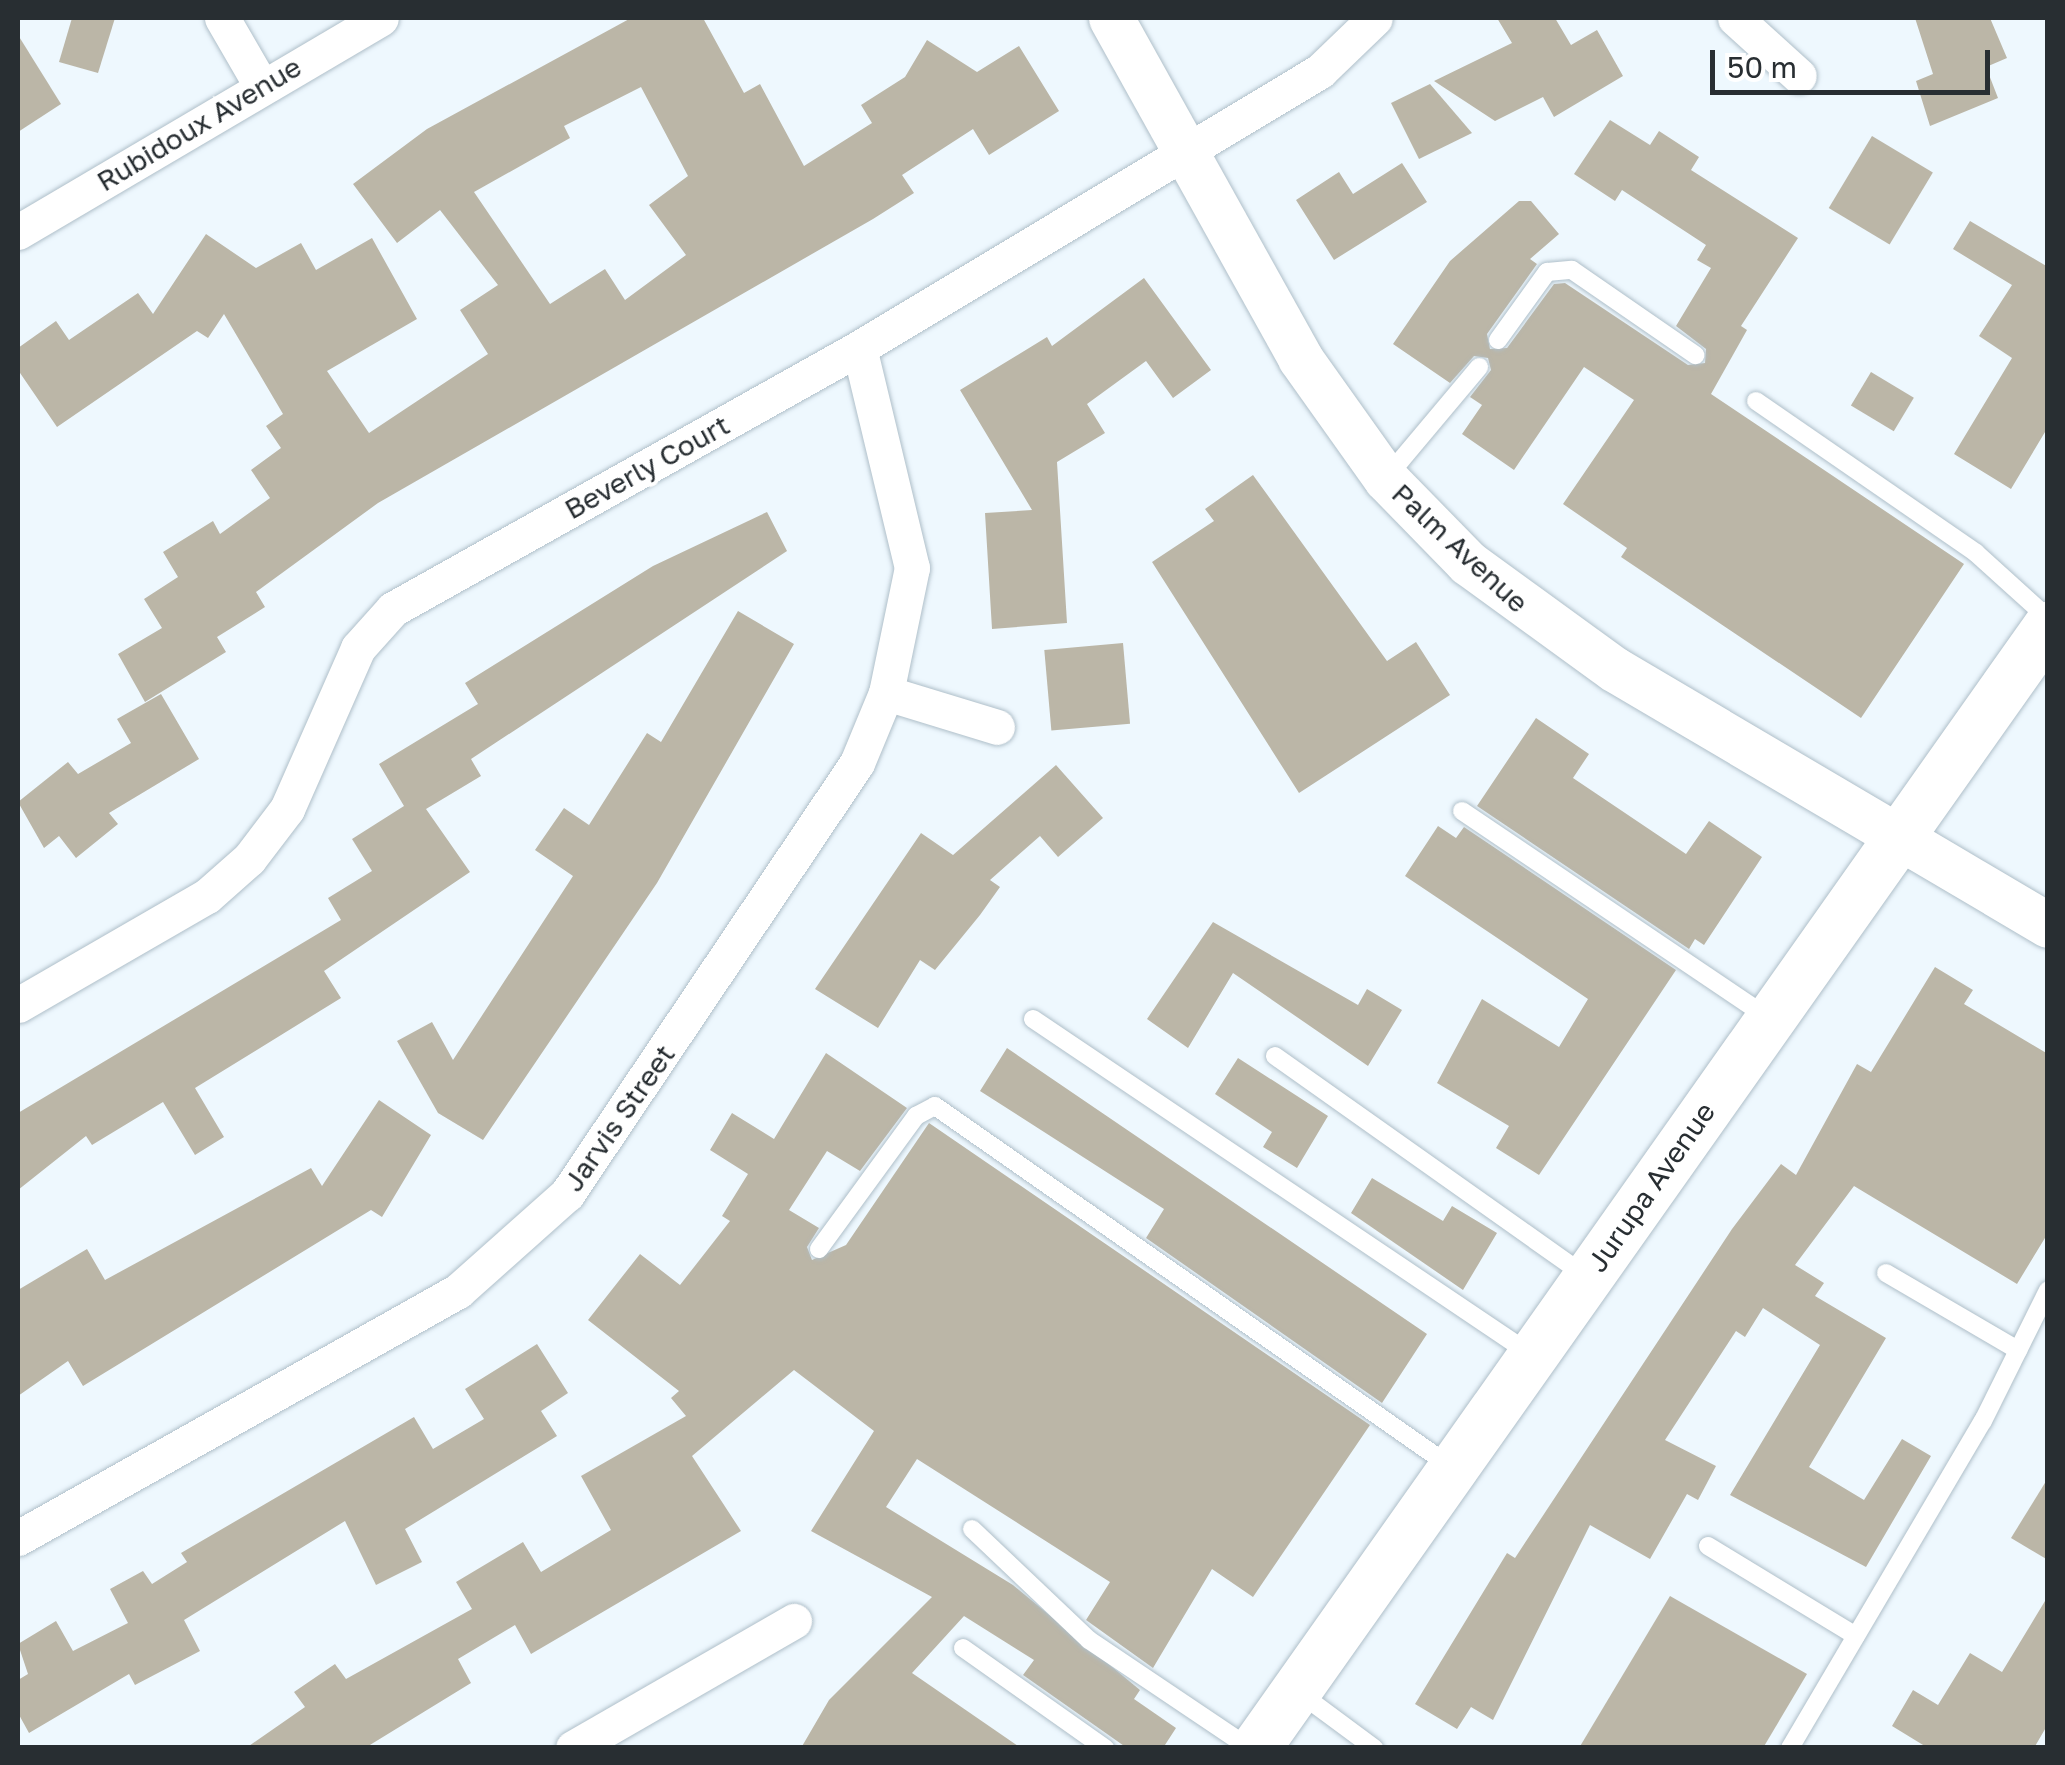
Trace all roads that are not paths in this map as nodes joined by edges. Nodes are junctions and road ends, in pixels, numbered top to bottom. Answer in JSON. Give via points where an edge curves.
{"nodes":[{"id":1,"x":222,"y":18,"type":"edge"},
{"id":2,"x":381,"y":18,"type":"edge"},
{"id":3,"x":1111,"y":18,"type":"edge"},
{"id":4,"x":1374,"y":18,"type":"edge"},
{"id":5,"x":1735,"y":18,"type":"edge"},
{"id":6,"x":1799,"y":76,"type":"dead end"},
{"id":7,"x":262,"y":86,"type":"junction"},
{"id":8,"x":1184,"y":151,"type":"junction"},
{"id":9,"x":18,"y":232,"type":"edge"},
{"id":10,"x":1498,"y":340,"type":"dead end"},
{"id":11,"x":859,"y":348,"type":"junction"},
{"id":12,"x":1695,"y":354,"type":"dead end"},
{"id":13,"x":1479,"y":368,"type":"dead end"},
{"id":14,"x":1756,"y":401,"type":"dead end"},
{"id":15,"x":1386,"y":478,"type":"junction"},
{"id":16,"x":2048,"y":618,"type":"edge"},
{"id":17,"x":2048,"y":627,"type":"edge"},
{"id":18,"x":886,"y":693,"type":"junction"},
{"id":19,"x":997,"y":727,"type":"dead end"},
{"id":20,"x":1462,"y":810,"type":"dead end"},
{"id":21,"x":1898,"y":835,"type":"junction"},
{"id":22,"x":2048,"y":925,"type":"edge"},
{"id":23,"x":18,"y":1005,"type":"edge"},
{"id":24,"x":1770,"y":1018,"type":"junction"},
{"id":25,"x":1032,"y":1019,"type":"dead end"},
{"id":26,"x":1275,"y":1056,"type":"dead end"},
{"id":27,"x":819,"y":1249,"type":"dead end"},
{"id":28,"x":1886,"y":1274,"type":"dead end"},
{"id":29,"x":1588,"y":1277,"type":"junction"},
{"id":30,"x":2048,"y":1290,"type":"edge"},
{"id":31,"x":2018,"y":1350,"type":"junction"},
{"id":32,"x":1533,"y":1355,"type":"junction"},
{"id":33,"x":1453,"y":1468,"type":"junction"},
{"id":34,"x":972,"y":1529,"type":"dead end"},
{"id":35,"x":18,"y":1538,"type":"edge"},
{"id":36,"x":1708,"y":1546,"type":"dead end"},
{"id":37,"x":794,"y":1621,"type":"dead end"},
{"id":38,"x":1856,"y":1636,"type":"junction"},
{"id":39,"x":962,"y":1648,"type":"dead end"},
{"id":40,"x":1296,"y":1691,"type":"junction"},
{"id":41,"x":573,"y":1748,"type":"edge"},
{"id":42,"x":1106,"y":1748,"type":"edge"},
{"id":43,"x":1253,"y":1748,"type":"edge"},
{"id":44,"x":1374,"y":1748,"type":"edge"},
{"id":45,"x":1790,"y":1748,"type":"edge"}],
"edges":[{"from":1,"to":7,"type":"street"},
{"from":2,"to":7,"type":"street","name":"Rubidoux Avenue"},
{"from":3,"to":8,"type":"street","name":"Palm Avenue"},
{"from":4,"to":8,"type":"street","name":"Beverly Court","via":[[1320,70]]},
{"from":5,"to":6,"type":"street"},
{"from":7,"to":9,"type":"street","name":"Rubidoux Avenue"},
{"from":8,"to":11,"type":"street","name":"Beverly Court"},
{"from":8,"to":15,"type":"street","name":"Palm Avenue","via":[[1300,358]]},
{"from":10,"to":12,"type":"lane","via":[[1547,272],[1572,270]]},
{"from":11,"to":18,"type":"street","name":"Jarvis Street","via":[[912,568]]},
{"from":11,"to":23,"type":"street","name":"Beverly Court","via":[[393,608],[358,648],[287,809],[249,859],[207,896]]},
{"from":13,"to":15,"type":"lane"},
{"from":14,"to":16,"type":"lane","via":[[1976,553]]},
{"from":15,"to":21,"type":"street","name":"Palm Avenue","via":[[1532,616]]},
{"from":17,"to":21,"type":"main road","name":"Jurupa Avenue"},
{"from":18,"to":19,"type":"street"},
{"from":18,"to":35,"type":"street","name":"Jarvis Street","via":[[858,763],[567,1194],[458,1291]]},
{"from":20,"to":24,"type":"lane"},
{"from":21,"to":22,"type":"street","name":"Palm Avenue"},
{"from":21,"to":24,"type":"main road","name":"Jurupa Avenue"},
{"from":24,"to":29,"type":"main road","name":"Jurupa Avenue"},
{"from":25,"to":32,"type":"lane"},
{"from":26,"to":29,"type":"lane"},
{"from":27,"to":33,"type":"lane","via":[[916,1116],[935,1106]]},
{"from":28,"to":31,"type":"lane"},
{"from":29,"to":32,"type":"main road","name":"Jurupa Avenue"},
{"from":30,"to":31,"type":"lane"},
{"from":31,"to":38,"type":"lane"},
{"from":32,"to":33,"type":"main road","name":"Jurupa Avenue"},
{"from":33,"to":40,"type":"main road","name":"Jurupa Avenue"},
{"from":34,"to":43,"type":"lane","via":[[1090,1640]]},
{"from":36,"to":38,"type":"lane"},
{"from":37,"to":41,"type":"street"},
{"from":38,"to":45,"type":"lane"},
{"from":39,"to":42,"type":"lane"},
{"from":40,"to":43,"type":"main road","name":"Jurupa Avenue"},
{"from":40,"to":44,"type":"lane"}]}
